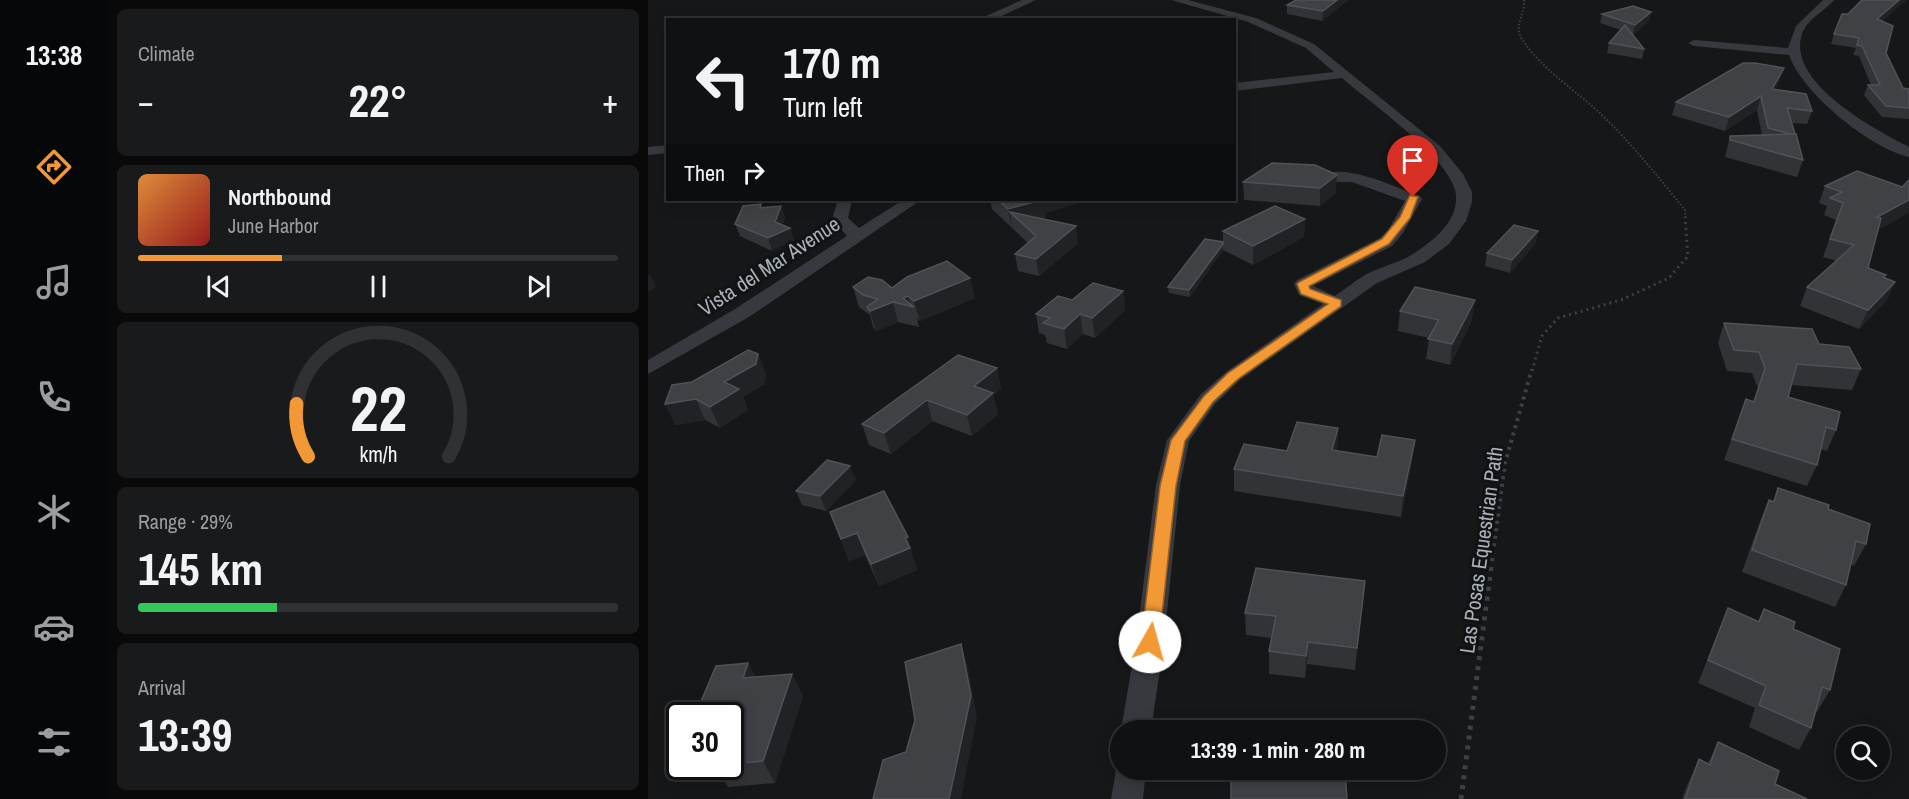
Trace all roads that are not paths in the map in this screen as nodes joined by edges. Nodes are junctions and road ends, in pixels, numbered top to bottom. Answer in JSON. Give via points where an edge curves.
{"nodes":[{"id":1,"x":1030,"y":0,"type":"edge"},
{"id":2,"x":1176,"y":0,"type":"edge"},
{"id":3,"x":1829,"y":0,"type":"edge"},
{"id":4,"x":987,"y":18,"type":"edge"},
{"id":5,"x":1694,"y":44,"type":"dead end"},
{"id":6,"x":1793,"y":52,"type":"junction"},
{"id":7,"x":1346,"y":74,"type":"junction"},
{"id":8,"x":1236,"y":87,"type":"edge"},
{"id":9,"x":666,"y":149,"type":"edge"},
{"id":10,"x":648,"y":151,"type":"edge"},
{"id":11,"x":1909,"y":153,"type":"edge"},
{"id":12,"x":1331,"y":177,"type":"edge"},
{"id":13,"x":845,"y":201,"type":"edge"},
{"id":14,"x":911,"y":201,"type":"edge"},
{"id":15,"x":857,"y":236,"type":"junction"},
{"id":16,"x":1337,"y":303,"type":"junction"},
{"id":17,"x":648,"y":368,"type":"edge"},
{"id":18,"x":1138,"y":720,"type":"edge"},
{"id":19,"x":1130,"y":780,"type":"edge"},
{"id":20,"x":1127,"y":799,"type":"edge"}],
"edges":[{"from":1,"to":4,"type":"street"},
{"from":2,"to":7,"type":"street","via":[[1226,8],[1310,46]]},
{"from":3,"to":6,"type":"street","via":[[1796,34]]},
{"from":5,"to":6,"type":"street"},
{"from":6,"to":11,"type":"street","via":[[1799,71],[1820,93],[1851,118]]},
{"from":7,"to":8,"type":"street"},
{"from":7,"to":16,"type":"street","via":[[1435,149],[1456,174],[1464,202],[1458,221],[1443,240],[1419,258],[1371,279]]},
{"from":9,"to":10,"type":"street"},
{"from":12,"to":16,"type":"street","via":[[1354,177],[1414,199],[1386,242],[1303,284],[1305,291]]},
{"from":13,"to":15,"type":"street","via":[[840,219]]},
{"from":14,"to":15,"type":"street","name":"Vista del Mar Avenue"},
{"from":15,"to":17,"type":"street","name":"Vista del Mar Avenue","via":[[742,313]]},
{"from":16,"to":18,"type":"street","via":[[1233,376],[1208,399],[1178,440],[1168,486]]},
{"from":19,"to":20,"type":"street"}]}
